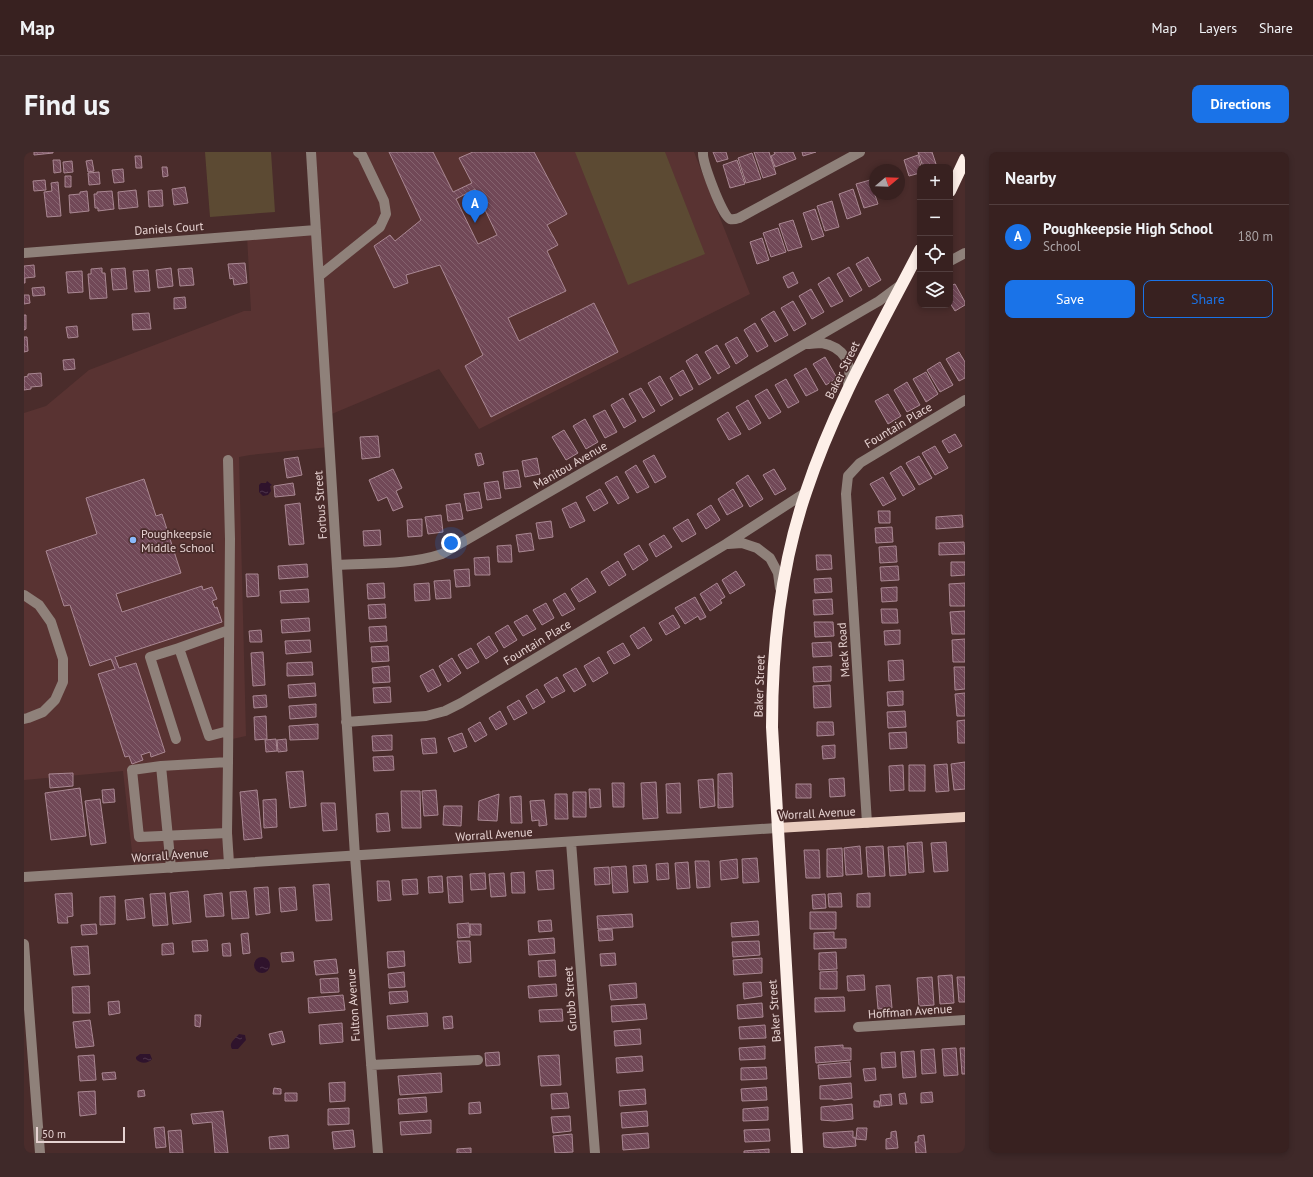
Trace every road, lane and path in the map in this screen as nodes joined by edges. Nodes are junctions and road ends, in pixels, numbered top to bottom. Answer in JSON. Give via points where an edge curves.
{"nodes":[{"id":1,"x":311,"y":152,"type":"edge"},
{"id":2,"x":358,"y":152,"type":"edge"},
{"id":3,"x":703,"y":152,"type":"edge"},
{"id":4,"x":860,"y":152,"type":"edge"},
{"id":5,"x":965,"y":159,"type":"edge"},
{"id":6,"x":953,"y":185,"type":"edge"},
{"id":7,"x":316,"y":230,"type":"junction"},
{"id":8,"x":24,"y":253,"type":"edge"},
{"id":9,"x":965,"y":253,"type":"edge"},
{"id":10,"x":917,"y":256,"type":"edge"},
{"id":11,"x":953,"y":259,"type":"edge"},
{"id":12,"x":319,"y":276,"type":"junction"},
{"id":13,"x":902,"y":284,"type":"junction"},
{"id":14,"x":804,"y":344,"type":"junction"},
{"id":15,"x":846,"y":393,"type":"junction"},
{"id":16,"x":965,"y":400,"type":"edge"},
{"id":17,"x":228,"y":460,"type":"dead end"},
{"id":18,"x":848,"y":476,"type":"joint"},
{"id":19,"x":805,"y":493,"type":"junction"},
{"id":20,"x":726,"y":544,"type":"junction"},
{"id":21,"x":336,"y":565,"type":"junction"},
{"id":22,"x":24,"y":595,"type":"edge"},
{"id":23,"x":780,"y":598,"type":"junction"},
{"id":24,"x":229,"y":630,"type":"junction"},
{"id":25,"x":179,"y":648,"type":"junction"},
{"id":26,"x":24,"y":719,"type":"edge"},
{"id":27,"x":346,"y":722,"type":"junction"},
{"id":28,"x":228,"y":731,"type":"junction"},
{"id":29,"x":176,"y":739,"type":"dead end"},
{"id":30,"x":228,"y":762,"type":"junction"},
{"id":31,"x":161,"y":766,"type":"junction"},
{"id":32,"x":965,"y":818,"type":"edge"},
{"id":33,"x":867,"y":823,"type":"junction"},
{"id":34,"x":777,"y":828,"type":"junction"},
{"id":35,"x":227,"y":833,"type":"junction"},
{"id":36,"x":168,"y":837,"type":"junction"},
{"id":37,"x":571,"y":842,"type":"junction"},
{"id":38,"x":355,"y":856,"type":"junction"},
{"id":39,"x":229,"y":864,"type":"junction"},
{"id":40,"x":171,"y":868,"type":"junction"},
{"id":41,"x":24,"y":877,"type":"edge"},
{"id":42,"x":24,"y":944,"type":"edge"},
{"id":43,"x":26,"y":988,"type":"edge"},
{"id":44,"x":965,"y":1020,"type":"edge"},
{"id":45,"x":858,"y":1027,"type":"dead end"},
{"id":46,"x":478,"y":1060,"type":"dead end"},
{"id":47,"x":371,"y":1065,"type":"junction"},
{"id":48,"x":40,"y":1153,"type":"edge"},
{"id":49,"x":378,"y":1153,"type":"edge"},
{"id":50,"x":595,"y":1153,"type":"edge"},
{"id":51,"x":797,"y":1153,"type":"edge"}],
"edges":[{"from":1,"to":7,"type":"street","name":"Forbus Street"},
{"from":2,"to":12,"type":"street","via":[[362,155],[384,201],[386,214],[380,227]]},
{"from":3,"to":4,"type":"street","via":[[705,165],[723,212],[729,219],[734,220]]},
{"from":5,"to":6,"type":"highway"},
{"from":7,"to":8,"type":"street","name":"Daniels Court"},
{"from":7,"to":12,"type":"street","name":"Forbus Street"},
{"from":9,"to":11,"type":"street"},
{"from":10,"to":13,"type":"highway","name":"Baker Street"},
{"from":12,"to":21,"type":"street","name":"Forbus Street"},
{"from":13,"to":14,"type":"street","name":"Manitou Avenue","via":[[879,301]]},
{"from":13,"to":15,"type":"highway","name":"Baker Street"},
{"from":14,"to":15,"type":"street","via":[[822,344],[839,350],[848,362],[850,376]]},
{"from":14,"to":21,"type":"street","name":"Manitou Avenue","via":[[442,554],[414,561]]},
{"from":15,"to":19,"type":"highway","name":"Baker Street"},
{"from":16,"to":18,"type":"street","name":"Fountain Place","via":[[860,463]]},
{"from":17,"to":24,"type":"street"},
{"from":18,"to":33,"type":"street","name":"Mack Road","via":[[846,494]]},
{"from":19,"to":20,"type":"street","name":"Fountain Place"},
{"from":19,"to":23,"type":"highway","name":"Baker Street"},
{"from":20,"to":23,"type":"street","via":[[742,543],[758,548],[770,558],[778,573]]},
{"from":20,"to":27,"type":"street","name":"Fountain Place","via":[[445,711],[426,716]]},
{"from":21,"to":27,"type":"street","name":"Forbus Street"},
{"from":22,"to":26,"type":"street","via":[[39,605],[52,622],[63,659],[62,682],[55,700],[43,712]]},
{"from":23,"to":34,"type":"highway","name":"Baker Street","via":[[774,648],[772,705]]},
{"from":24,"to":25,"type":"street"},
{"from":24,"to":28,"type":"street"},
{"from":25,"to":28,"type":"street","via":[[209,736]]},
{"from":25,"to":29,"type":"street","via":[[150,657]]},
{"from":27,"to":38,"type":"street","name":"Forbus Street"},
{"from":28,"to":30,"type":"street"},
{"from":30,"to":31,"type":"street"},
{"from":30,"to":35,"type":"street"},
{"from":31,"to":36,"type":"street"},
{"from":31,"to":36,"type":"street","via":[[132,770],[139,837]]},
{"from":32,"to":33,"type":"main road","name":"Worrall Avenue"},
{"from":33,"to":34,"type":"main road","name":"Worrall Avenue"},
{"from":34,"to":37,"type":"street","name":"Worrall Avenue"},
{"from":34,"to":51,"type":"highway","name":"Baker Street"},
{"from":35,"to":36,"type":"street"},
{"from":35,"to":39,"type":"street"},
{"from":36,"to":40,"type":"street"},
{"from":37,"to":38,"type":"street","name":"Worrall Avenue"},
{"from":37,"to":50,"type":"street","name":"Grubb Street"},
{"from":38,"to":39,"type":"street","name":"Worrall Avenue"},
{"from":38,"to":47,"type":"street","name":"Fulton Avenue"},
{"from":39,"to":40,"type":"street","name":"Worrall Avenue"},
{"from":40,"to":41,"type":"street","name":"Worrall Avenue"},
{"from":42,"to":43,"type":"street"},
{"from":43,"to":48,"type":"street"},
{"from":44,"to":45,"type":"street","name":"Hoffman Avenue"},
{"from":46,"to":47,"type":"street"},
{"from":47,"to":49,"type":"street","name":"Fulton Avenue"}]}
